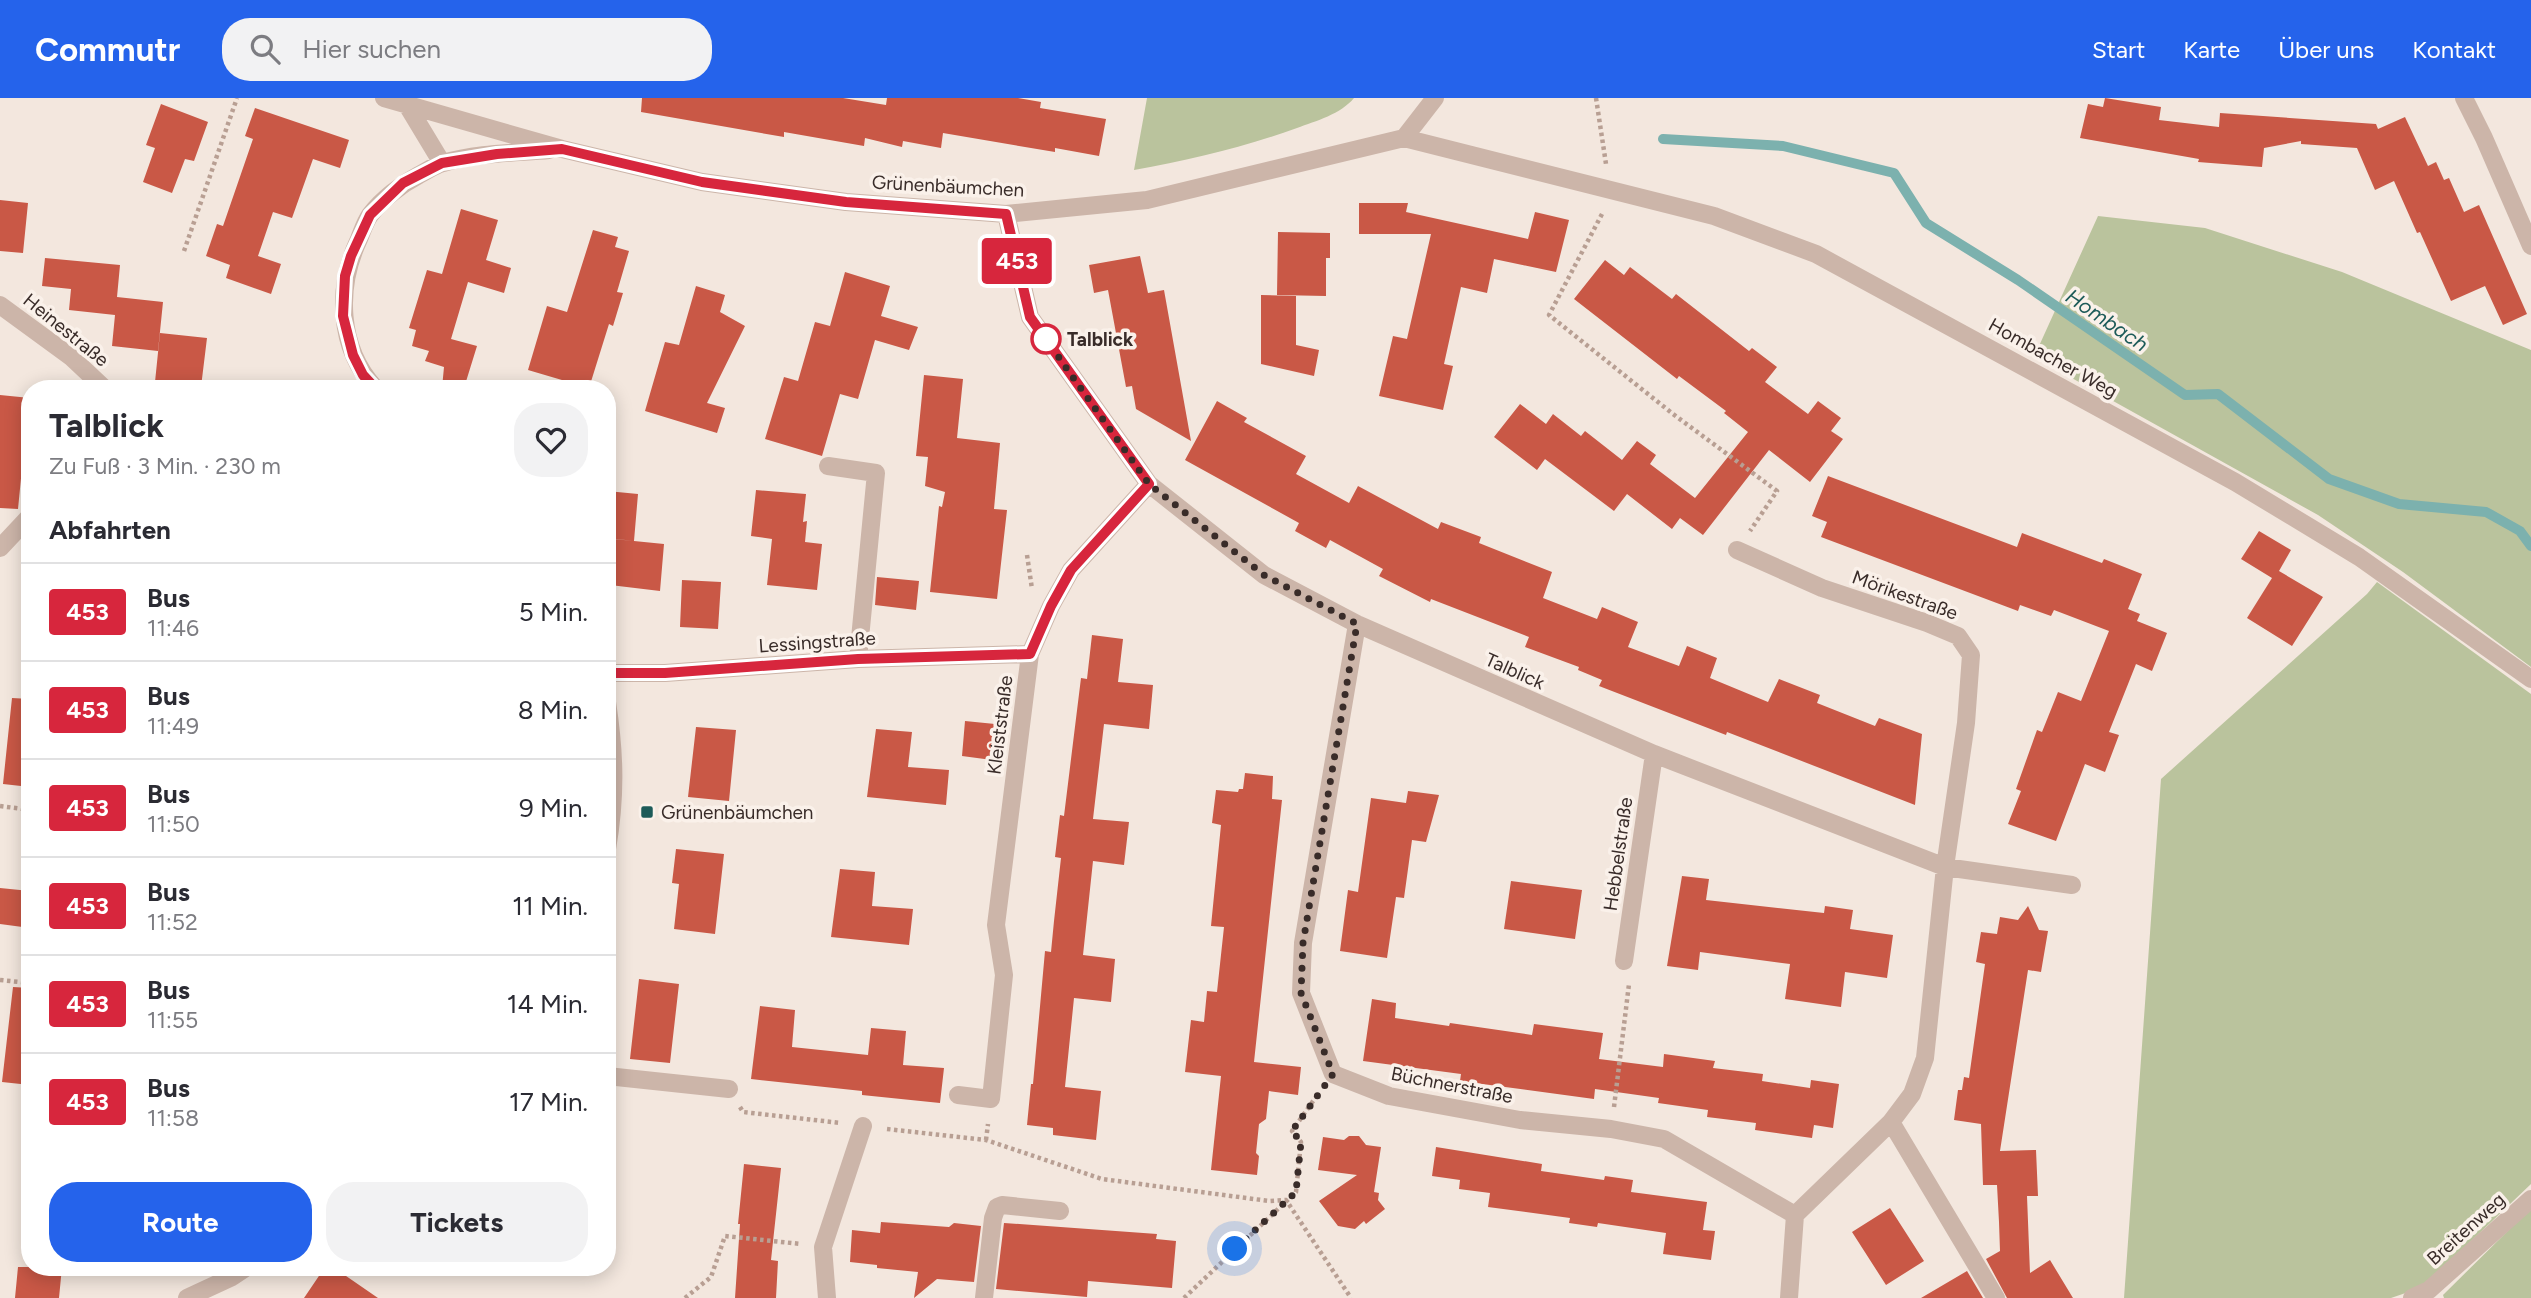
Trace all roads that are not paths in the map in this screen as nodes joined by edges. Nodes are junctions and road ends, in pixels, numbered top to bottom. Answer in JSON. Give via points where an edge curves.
{"nodes":[{"id":1,"x":384,"y":98,"type":"edge"},
{"id":2,"x":1434,"y":98,"type":"edge"},
{"id":3,"x":2464,"y":98,"type":"edge"},
{"id":4,"x":407,"y":105,"type":"junction"},
{"id":5,"x":1404,"y":138,"type":"junction"},
{"id":6,"x":562,"y":149,"type":"junction"},
{"id":7,"x":442,"y":163,"type":"junction"},
{"id":8,"x":1513,"y":163,"type":"joint"},
{"id":9,"x":1006,"y":214,"type":"junction"},
{"id":10,"x":2531,"y":246,"type":"edge"},
{"id":11,"x":0,"y":305,"type":"edge"},
{"id":12,"x":95,"y":380,"type":"edge"},
{"id":13,"x":368,"y":380,"type":"edge"},
{"id":14,"x":828,"y":466,"type":"dead end"},
{"id":15,"x":1149,"y":484,"type":"junction"},
{"id":16,"x":21,"y":526,"type":"edge"},
{"id":17,"x":0,"y":548,"type":"edge"},
{"id":18,"x":1737,"y":550,"type":"road end"},
{"id":19,"x":1357,"y":624,"type":"junction"},
{"id":20,"x":1030,"y":654,"type":"junction"},
{"id":21,"x":858,"y":659,"type":"junction"},
{"id":22,"x":616,"y":673,"type":"edge"},
{"id":23,"x":2531,"y":680,"type":"edge"},
{"id":24,"x":1654,"y":754,"type":"junction"},
{"id":25,"x":1945,"y":867,"type":"junction"},
{"id":26,"x":2072,"y":885,"type":"dead end"},
{"id":27,"x":1624,"y":961,"type":"road end"},
{"id":28,"x":616,"y":1077,"type":"edge"},
{"id":29,"x":729,"y":1089,"type":"dead end"},
{"id":30,"x":958,"y":1095,"type":"dead end"},
{"id":31,"x":1891,"y":1122,"type":"junction"},
{"id":32,"x":863,"y":1126,"type":"road end"},
{"id":33,"x":2531,"y":1199,"type":"edge"},
{"id":34,"x":1060,"y":1211,"type":"dead end"},
{"id":35,"x":1795,"y":1215,"type":"junction"},
{"id":36,"x":234,"y":1276,"type":"edge"},
{"id":37,"x":2431,"y":1294,"type":"edge"},
{"id":38,"x":187,"y":1298,"type":"edge"},
{"id":39,"x":827,"y":1298,"type":"edge"},
{"id":40,"x":984,"y":1298,"type":"edge"},
{"id":41,"x":1788,"y":1298,"type":"edge"},
{"id":42,"x":1996,"y":1298,"type":"edge"},
{"id":43,"x":2412,"y":1298,"type":"edge"}],
"edges":[{"from":1,"to":4,"type":"street","name":"Grünenbäumchen"},
{"from":2,"to":5,"type":"street"},
{"from":3,"to":10,"type":"street"},
{"from":4,"to":6,"type":"street","name":"Grünenbäumchen"},
{"from":4,"to":7,"type":"street"},
{"from":5,"to":8,"type":"street","name":"Grünenbäumchen"},
{"from":5,"to":9,"type":"street","name":"Grünenbäumchen","via":[[1147,200]]},
{"from":6,"to":7,"type":"street"},
{"from":6,"to":9,"type":"street","name":"Grünenbäumchen","via":[[702,182],[846,202]]},
{"from":7,"to":13,"type":"street","via":[[403,183],[370,215],[351,256],[343,316],[353,355]]},
{"from":8,"to":23,"type":"street","name":"Hombacher Weg","via":[[1714,216],[1828,260],[2235,482],[2359,557]]},
{"from":9,"to":15,"type":"street","name":"Talblick","via":[[1030,317]]},
{"from":11,"to":12,"type":"street","name":"Heinestraße"},
{"from":14,"to":21,"type":"street","via":[[876,473]]},
{"from":15,"to":19,"type":"street","name":"Talblick","via":[[1264,575]]},
{"from":15,"to":20,"type":"street","name":"Kleiststraße","via":[[1071,570]]},
{"from":16,"to":17,"type":"street"},
{"from":18,"to":25,"type":"street","name":"Mörikestraße","via":[[1822,588],[1958,636],[1971,655]]},
{"from":19,"to":24,"type":"street","name":"Talblick"},
{"from":19,"to":35,"type":"street","name":"Büchnerstraße","via":[[1302,955],[1301,993],[1333,1074],[1389,1096],[1664,1139]]},
{"from":20,"to":21,"type":"street","name":"Lessingstraße"},
{"from":20,"to":30,"type":"street","name":"Kleiststraße","via":[[996,925],[1004,975],[991,1098]]},
{"from":21,"to":22,"type":"street","name":"Lessingstraße"},
{"from":24,"to":25,"type":"street","name":"Talblick"},
{"from":24,"to":27,"type":"street","name":"Hebbelstraße"},
{"from":25,"to":26,"type":"street","name":"Talblick"},
{"from":25,"to":31,"type":"street","name":"Mörikestraße","via":[[1925,1058],[1912,1094]]},
{"from":28,"to":29,"type":"street"},
{"from":31,"to":35,"type":"street","name":"Mörikestraße"},
{"from":31,"to":42,"type":"street"},
{"from":32,"to":39,"type":"street","via":[[823,1247]]},
{"from":33,"to":37,"type":"street","name":"Breitenweg"},
{"from":34,"to":40,"type":"street","via":[[997,1207]]},
{"from":35,"to":41,"type":"street"},
{"from":36,"to":38,"type":"street"},
{"from":37,"to":43,"type":"street","name":"Breitenweg"}]}
